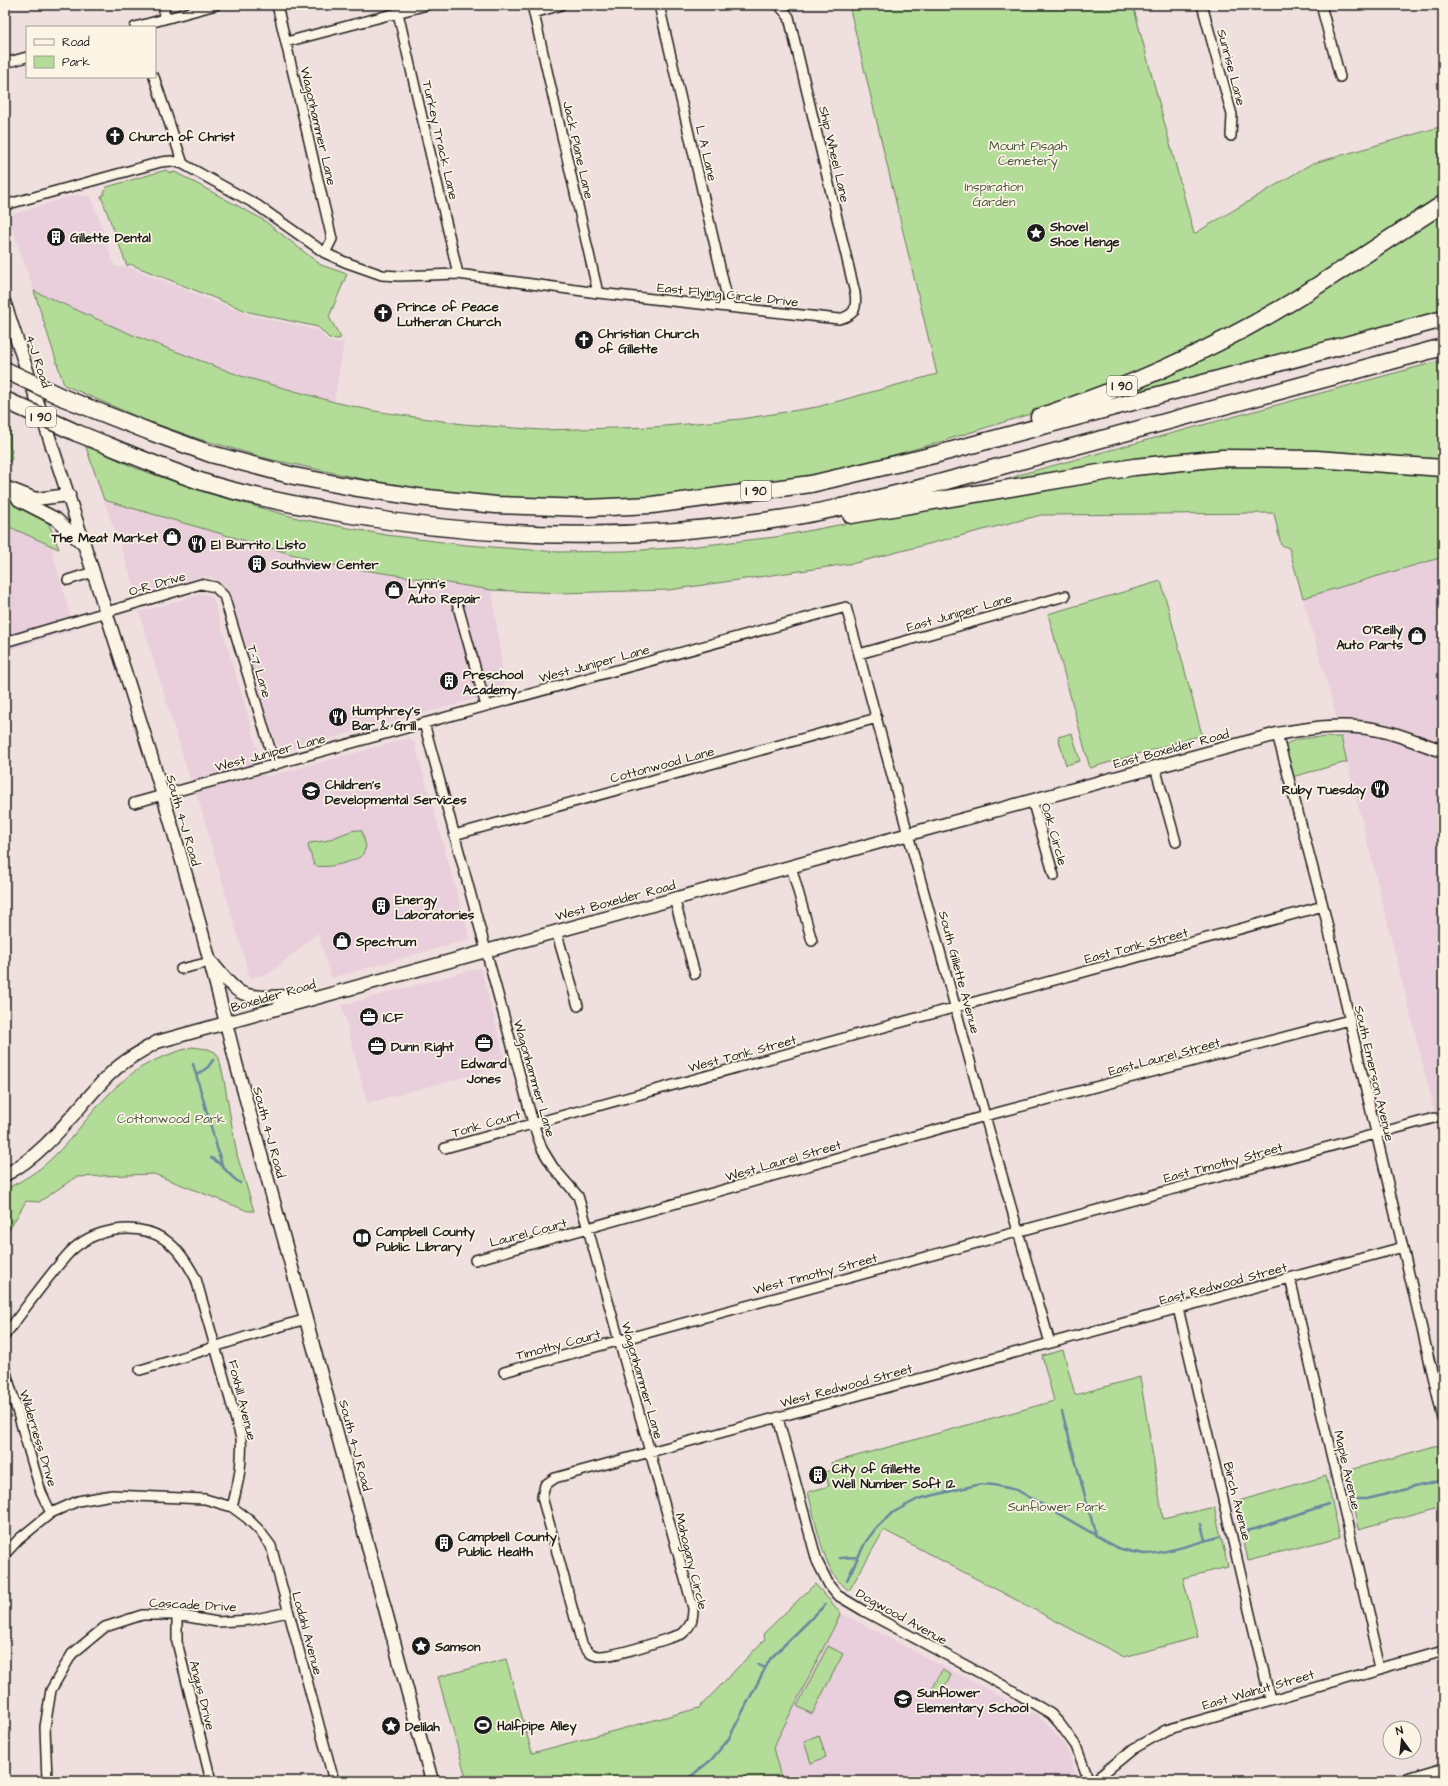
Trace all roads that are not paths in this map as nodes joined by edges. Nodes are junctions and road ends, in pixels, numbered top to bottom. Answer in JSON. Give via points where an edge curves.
{"nodes":[{"id":1,"x":165,"y":5,"type":"edge"},
{"id":2,"x":216,"y":5,"type":"edge"},
{"id":3,"x":277,"y":5,"type":"edge"},
{"id":4,"x":427,"y":5,"type":"edge"},
{"id":5,"x":560,"y":5,"type":"edge"},
{"id":6,"x":659,"y":5,"type":"edge"},
{"id":7,"x":779,"y":5,"type":"edge"},
{"id":8,"x":1202,"y":5,"type":"edge"},
{"id":9,"x":1321,"y":5,"type":"edge"},
{"id":10,"x":533,"y":9,"type":"edge"},
{"id":11,"x":398,"y":13,"type":"junction"},
{"id":12,"x":163,"y":19,"type":"junction"},
{"id":13,"x":140,"y":26,"type":"edge"},
{"id":14,"x":286,"y":42,"type":"junction"},
{"id":15,"x":26,"y":57,"type":"edge"},
{"id":16,"x":5,"y":63,"type":"edge"},
{"id":17,"x":1340,"y":77,"type":"dead end"},
{"id":18,"x":154,"y":78,"type":"edge"},
{"id":19,"x":1231,"y":136,"type":"dead end"},
{"id":20,"x":182,"y":164,"type":"junction"},
{"id":21,"x":1443,"y":204,"type":"edge"},
{"id":22,"x":5,"y":205,"type":"edge"},
{"id":23,"x":326,"y":253,"type":"junction"},
{"id":24,"x":458,"y":274,"type":"junction"},
{"id":25,"x":598,"y":293,"type":"junction"},
{"id":26,"x":5,"y":304,"type":"edge"},
{"id":27,"x":729,"y":306,"type":"junction"},
{"id":28,"x":854,"y":312,"type":"joint"},
{"id":29,"x":1443,"y":319,"type":"edge"},
{"id":30,"x":1443,"y":347,"type":"edge"},
{"id":31,"x":5,"y":370,"type":"edge"},
{"id":32,"x":5,"y":400,"type":"edge"},
{"id":33,"x":1443,"y":468,"type":"edge"},
{"id":34,"x":9,"y":489,"type":"edge"},
{"id":35,"x":767,"y":490,"type":"junction"},
{"id":36,"x":69,"y":495,"type":"junction"},
{"id":37,"x":573,"y":536,"type":"junction"},
{"id":38,"x":84,"y":545,"type":"junction"},
{"id":39,"x":93,"y":572,"type":"junction"},
{"id":40,"x":68,"y":580,"type":"dead end"},
{"id":41,"x":215,"y":587,"type":"joint"},
{"id":42,"x":1065,"y":596,"type":"dead end"},
{"id":43,"x":457,"y":602,"type":"dead end"},
{"id":44,"x":846,"y":607,"type":"joint"},
{"id":45,"x":106,"y":611,"type":"junction"},
{"id":46,"x":5,"y":642,"type":"edge"},
{"id":47,"x":859,"y":654,"type":"junction"},
{"id":48,"x":486,"y":706,"type":"junction"},
{"id":49,"x":877,"y":718,"type":"junction"},
{"id":50,"x":424,"y":723,"type":"junction"},
{"id":51,"x":1277,"y":734,"type":"junction"},
{"id":52,"x":1443,"y":751,"type":"edge"},
{"id":53,"x":275,"y":765,"type":"junction"},
{"id":54,"x":1155,"y":767,"type":"junction"},
{"id":55,"x":163,"y":796,"type":"junction"},
{"id":56,"x":1032,"y":800,"type":"junction"},
{"id":57,"x":134,"y":804,"type":"dead end"},
{"id":58,"x":909,"y":834,"type":"junction"},
{"id":59,"x":454,"y":835,"type":"junction"},
{"id":60,"x":1176,"y":842,"type":"dead end"},
{"id":61,"x":791,"y":866,"type":"junction"},
{"id":62,"x":1054,"y":876,"type":"dead end"},
{"id":63,"x":674,"y":898,"type":"junction"},
{"id":64,"x":1323,"y":906,"type":"junction"},
{"id":65,"x":556,"y":931,"type":"junction"},
{"id":66,"x":812,"y":941,"type":"dead end"},
{"id":67,"x":486,"y":950,"type":"junction"},
{"id":68,"x":210,"y":962,"type":"junction"},
{"id":69,"x":181,"y":970,"type":"dead end"},
{"id":70,"x":695,"y":974,"type":"dead end"},
{"id":71,"x":328,"y":994,"type":"junction"},
{"id":72,"x":578,"y":1006,"type":"dead end"},
{"id":73,"x":957,"y":1008,"type":"junction"},
{"id":74,"x":1349,"y":1020,"type":"junction"},
{"id":75,"x":227,"y":1024,"type":"junction"},
{"id":76,"x":985,"y":1116,"type":"junction"},
{"id":77,"x":1434,"y":1118,"type":"dead end"},
{"id":78,"x":534,"y":1123,"type":"junction"},
{"id":79,"x":1376,"y":1134,"type":"junction"},
{"id":80,"x":445,"y":1148,"type":"dead end"},
{"id":81,"x":5,"y":1175,"type":"edge"},
{"id":82,"x":588,"y":1228,"type":"junction"},
{"id":83,"x":1018,"y":1231,"type":"junction"},
{"id":84,"x":1403,"y":1247,"type":"junction"},
{"id":85,"x":475,"y":1260,"type":"dead end"},
{"id":86,"x":1290,"y":1278,"type":"junction"},
{"id":87,"x":1178,"y":1308,"type":"junction"},
{"id":88,"x":307,"y":1319,"type":"junction"},
{"id":89,"x":5,"y":1335,"type":"edge"},
{"id":90,"x":619,"y":1341,"type":"junction"},
{"id":91,"x":1050,"y":1343,"type":"junction"},
{"id":92,"x":215,"y":1346,"type":"junction"},
{"id":93,"x":5,"y":1369,"type":"edge"},
{"id":94,"x":140,"y":1370,"type":"dead end"},
{"id":95,"x":504,"y":1372,"type":"dead end"},
{"id":96,"x":8,"y":1395,"type":"edge"},
{"id":97,"x":778,"y":1418,"type":"junction"},
{"id":98,"x":1443,"y":1419,"type":"edge"},
{"id":99,"x":650,"y":1452,"type":"junction"},
{"id":100,"x":232,"y":1508,"type":"junction"},
{"id":101,"x":52,"y":1513,"type":"junction"},
{"id":102,"x":5,"y":1554,"type":"edge"},
{"id":103,"x":288,"y":1612,"type":"junction"},
{"id":104,"x":177,"y":1615,"type":"junction"},
{"id":105,"x":1443,"y":1651,"type":"edge"},
{"id":106,"x":1381,"y":1668,"type":"junction"},
{"id":107,"x":1270,"y":1699,"type":"junction"},
{"id":108,"x":1443,"y":1770,"type":"edge"},
{"id":109,"x":47,"y":1781,"type":"edge"},
{"id":110,"x":211,"y":1781,"type":"edge"},
{"id":111,"x":334,"y":1781,"type":"edge"},
{"id":112,"x":432,"y":1781,"type":"edge"},
{"id":113,"x":1089,"y":1781,"type":"edge"},
{"id":114,"x":1094,"y":1781,"type":"edge"},
{"id":115,"x":1402,"y":1781,"type":"edge"}],
"edges":[{"from":1,"to":12,"type":"street"},
{"from":2,"to":12,"type":"street"},
{"from":3,"to":14,"type":"street","name":"Wagonhammer Lane"},
{"from":4,"to":11,"type":"street"},
{"from":5,"to":10,"type":"street"},
{"from":6,"to":27,"type":"street","name":"L A Lane"},
{"from":7,"to":28,"type":"street","name":"Ship Wheel Lane","via":[[789,17],[855,293]]},
{"from":8,"to":19,"type":"street","name":"Sunrise Lane","via":[[1232,115]]},
{"from":9,"to":17,"type":"street"},
{"from":10,"to":25,"type":"street","name":"Jack Plane Lane"},
{"from":11,"to":14,"type":"street"},
{"from":11,"to":24,"type":"street","name":"Turkey Track Lane"},
{"from":12,"to":13,"type":"street"},
{"from":14,"to":23,"type":"street","name":"Wagonhammer Lane","via":[[332,239]]},
{"from":15,"to":16,"type":"street"},
{"from":18,"to":20,"type":"street"},
{"from":20,"to":22,"type":"street","via":[[161,162]]},
{"from":20,"to":23,"type":"street","name":"East Flying Circle Drive","via":[[258,205]]},
{"from":21,"to":35,"type":"highway","number":"I 90","via":[[1292,302],[1230,336],[1129,383],[1069,407],[963,441]]},
{"from":23,"to":24,"type":"street","name":"East Flying Circle Drive","via":[[382,275]]},
{"from":24,"to":25,"type":"street","name":"East Flying Circle Drive"},
{"from":25,"to":27,"type":"street","name":"East Flying Circle Drive"},
{"from":26,"to":36,"type":"main road","name":"4-J Road"},
{"from":27,"to":28,"type":"street","name":"East Flying Circle Drive","via":[[839,319]]},
{"from":29,"to":35,"type":"highway","number":"I 90","via":[[934,456],[811,484]]},
{"from":30,"to":37,"type":"highway","number":"I 90","via":[[834,509],[773,520],[698,529]]},
{"from":31,"to":35,"type":"highway","number":"I 90","bridge":true,"via":[[64,398],[211,454],[294,476],[352,487],[496,505],[587,508],[652,506]]},
{"from":32,"to":37,"type":"highway","number":"I 90","bridge":true,"via":[[77,433],[207,483],[297,505],[385,521],[466,531]]},
{"from":33,"to":37,"type":"highway","number":"I 90","via":[[1316,459],[1222,458],[1134,467],[773,527],[684,538]]},
{"from":34,"to":36,"type":"main road","via":[[36,499]]},
{"from":34,"to":38,"type":"main road","via":[[19,500],[56,519]]},
{"from":36,"to":38,"type":"main road","name":"South 4-J Road"},
{"from":38,"to":39,"type":"main road","name":"South 4-J Road"},
{"from":39,"to":40,"type":"street"},
{"from":39,"to":45,"type":"main road","name":"South 4-J Road"},
{"from":41,"to":45,"type":"street","name":"O-R Drive","via":[[201,584]]},
{"from":41,"to":53,"type":"street","name":"T-7 Lane","via":[[224,596]]},
{"from":42,"to":47,"type":"street","name":"East Juniper Lane"},
{"from":43,"to":48,"type":"street"},
{"from":44,"to":47,"type":"street","name":"South Gillette Avenue"},
{"from":44,"to":48,"type":"street","name":"West Juniper Lane"},
{"from":45,"to":46,"type":"street","name":"O-R Drive"},
{"from":45,"to":55,"type":"main road","name":"South 4-J Road"},
{"from":47,"to":49,"type":"street","name":"South Gillette Avenue"},
{"from":48,"to":50,"type":"street","name":"West Juniper Lane"},
{"from":49,"to":58,"type":"street","name":"South Gillette Avenue"},
{"from":49,"to":59,"type":"street","name":"Cottonwood Lane"},
{"from":50,"to":53,"type":"street","name":"West Juniper Lane"},
{"from":50,"to":59,"type":"street","name":"Wagonhammer Lane"},
{"from":51,"to":52,"type":"main road","name":"East Boxelder Road","via":[[1335,725],[1387,732]]},
{"from":51,"to":54,"type":"main road","name":"East Boxelder Road"},
{"from":51,"to":64,"type":"street","name":"South Emerson Avenue"},
{"from":53,"to":55,"type":"street","name":"West Juniper Lane"},
{"from":54,"to":56,"type":"main road","name":"East Boxelder Road"},
{"from":54,"to":60,"type":"street"},
{"from":55,"to":57,"type":"street","name":"West Juniper Lane"},
{"from":55,"to":68,"type":"main road","name":"South 4-J Road"},
{"from":56,"to":58,"type":"main road","name":"East Boxelder Road"},
{"from":56,"to":62,"type":"street","name":"Oak Circle"},
{"from":58,"to":61,"type":"main road","name":"West Boxelder Road"},
{"from":58,"to":73,"type":"street","name":"South Gillette Avenue"},
{"from":59,"to":67,"type":"street","name":"Wagonhammer Lane"},
{"from":61,"to":63,"type":"main road","name":"West Boxelder Road"},
{"from":61,"to":66,"type":"street"},
{"from":63,"to":65,"type":"main road","name":"West Boxelder Road"},
{"from":63,"to":70,"type":"street"},
{"from":64,"to":73,"type":"street","name":"East Tonk Street"},
{"from":64,"to":74,"type":"street","name":"South Emerson Avenue"},
{"from":65,"to":67,"type":"main road","name":"West Boxelder Road"},
{"from":65,"to":72,"type":"street"},
{"from":67,"to":71,"type":"main road","name":"West Boxelder Road"},
{"from":67,"to":78,"type":"street","name":"Wagonhammer Lane"},
{"from":68,"to":69,"type":"street"},
{"from":68,"to":71,"type":"main road","via":[[239,991],[248,995]]},
{"from":68,"to":75,"type":"main road","name":"South 4-J Road"},
{"from":71,"to":75,"type":"main road","name":"Boxelder Road"},
{"from":73,"to":76,"type":"street","name":"South Gillette Avenue"},
{"from":73,"to":78,"type":"street","name":"West Tonk Street"},
{"from":74,"to":76,"type":"street","name":"East Laurel Street"},
{"from":74,"to":79,"type":"street","name":"South Emerson Avenue"},
{"from":75,"to":81,"type":"main road","via":[[157,1042],[133,1056],[110,1074],[40,1151]]},
{"from":75,"to":88,"type":"main road","name":"South 4-J Road"},
{"from":76,"to":82,"type":"street","name":"West Laurel Street"},
{"from":76,"to":83,"type":"street","name":"South Gillette Avenue"},
{"from":77,"to":79,"type":"street","name":"East Timothy Street"},
{"from":78,"to":80,"type":"street","name":"Tonk Court"},
{"from":78,"to":82,"type":"street","name":"Wagonhammer Lane","via":[[542,1149],[578,1196]]},
{"from":79,"to":83,"type":"street","name":"East Timothy Street"},
{"from":79,"to":84,"type":"street","name":"South Emerson Avenue"},
{"from":82,"to":85,"type":"street","name":"Laurel Court"},
{"from":82,"to":90,"type":"street","name":"Wagonhammer Lane"},
{"from":83,"to":90,"type":"street","name":"West Timothy Street"},
{"from":83,"to":91,"type":"street","name":"South Gillette Avenue"},
{"from":84,"to":86,"type":"street","name":"East Redwood Street"},
{"from":84,"to":98,"type":"street","name":"South Emerson Avenue"},
{"from":86,"to":87,"type":"street","name":"East Redwood Street"},
{"from":86,"to":106,"type":"street","name":"Maple Avenue"},
{"from":87,"to":91,"type":"street","name":"East Redwood Street"},
{"from":87,"to":107,"type":"street","name":"Birch Avenue"},
{"from":88,"to":92,"type":"street"},
{"from":88,"to":112,"type":"main road","name":"South 4-J Road"},
{"from":89,"to":92,"type":"street","via":[[70,1252],[93,1236],[117,1229],[141,1230],[164,1239],[184,1258],[196,1279]]},
{"from":90,"to":95,"type":"street","name":"Timothy Court"},
{"from":90,"to":99,"type":"street","name":"Wagonhammer Lane"},
{"from":91,"to":97,"type":"street","name":"West Redwood Street"},
{"from":92,"to":94,"type":"street"},
{"from":92,"to":100,"type":"street","name":"Foxhill Avenue","via":[[241,1438],[243,1454]]},
{"from":93,"to":96,"type":"street","name":"Wilderness Drive"},
{"from":96,"to":101,"type":"street","name":"Wilderness Drive","via":[[41,1492]]},
{"from":97,"to":99,"type":"street","name":"West Redwood Street"},
{"from":97,"to":113,"type":"street","name":"Dogwood Avenue","via":[[817,1561],[837,1595],[1051,1714],[1076,1746]]},
{"from":99,"to":99,"type":"street","name":"Mahogany Circle","via":[[693,1608],[693,1618],[690,1628],[682,1634],[611,1655],[598,1656],[588,1652],[582,1644],[542,1497],[545,1485],[555,1478]]},
{"from":100,"to":101,"type":"street","name":"Lodahl Avenue","via":[[205,1499],[112,1495],[78,1501]]},
{"from":100,"to":103,"type":"street","name":"Lodahl Avenue","via":[[247,1518],[271,1546]]},
{"from":101,"to":102,"type":"street","name":"Lodahl Avenue","via":[[18,1539]]},
{"from":103,"to":104,"type":"street","name":"Cascade Drive","via":[[251,1620],[217,1622]]},
{"from":103,"to":111,"type":"street","name":"Lodahl Avenue"},
{"from":104,"to":109,"type":"street","name":"Cascade Drive","via":[[142,1615],[105,1627],[72,1654],[51,1690],[45,1727]]},
{"from":104,"to":110,"type":"street","name":"Angus Drive","via":[[177,1642]]},
{"from":105,"to":106,"type":"street","name":"East Walnut Street"},
{"from":106,"to":107,"type":"street","name":"East Walnut Street"},
{"from":107,"to":114,"type":"street","name":"East Walnut Street","via":[[1166,1730],[1133,1749]]},
{"from":108,"to":115,"type":"street"}]}
